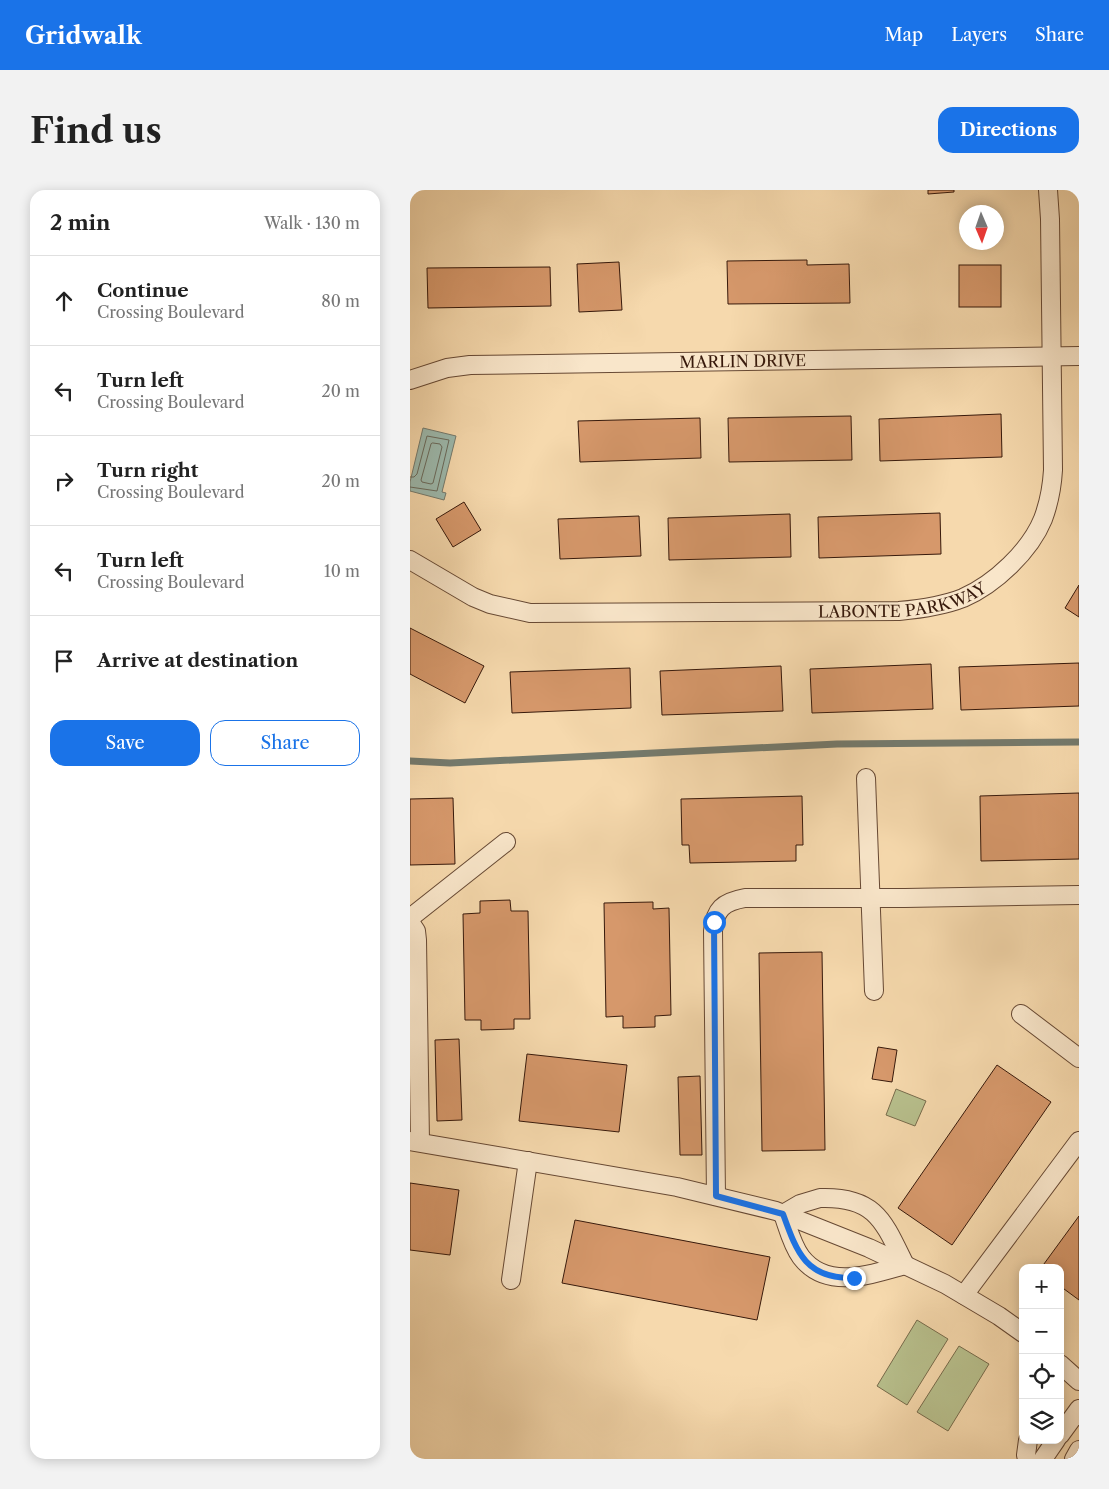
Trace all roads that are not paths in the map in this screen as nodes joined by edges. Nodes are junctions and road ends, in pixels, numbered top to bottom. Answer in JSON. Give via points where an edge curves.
{"nodes":[{"id":1,"x":1048,"y":190,"type":"edge"},
{"id":2,"x":1052,"y":356,"type":"junction"},
{"id":3,"x":1079,"y":356,"type":"edge"},
{"id":4,"x":410,"y":380,"type":"edge"},
{"id":5,"x":410,"y":560,"type":"edge"},
{"id":6,"x":866,"y":778,"type":"dead end"},
{"id":7,"x":506,"y":842,"type":"dead end"},
{"id":8,"x":1079,"y":895,"type":"edge"},
{"id":9,"x":870,"y":898,"type":"junction"},
{"id":10,"x":410,"y":920,"type":"edge"},
{"id":11,"x":874,"y":991,"type":"dead end"},
{"id":12,"x":1021,"y":1014,"type":"dead end"},
{"id":13,"x":1079,"y":1058,"type":"edge"},
{"id":14,"x":1079,"y":1141,"type":"edge"},
{"id":15,"x":415,"y":1142,"type":"edge"},
{"id":16,"x":528,"y":1161,"type":"junction"},
{"id":17,"x":716,"y":1196,"type":"junction"},
{"id":18,"x":783,"y":1214,"type":"junction"},
{"id":19,"x":905,"y":1265,"type":"junction"},
{"id":20,"x":512,"y":1280,"type":"dead end"},
{"id":21,"x":964,"y":1295,"type":"junction"},
{"id":22,"x":1019,"y":1330,"type":"edge"},
{"id":23,"x":1064,"y":1367,"type":"edge"},
{"id":24,"x":1079,"y":1380,"type":"edge"},
{"id":25,"x":1071,"y":1414,"type":"edge"},
{"id":26,"x":1064,"y":1427,"type":"edge"},
{"id":27,"x":1027,"y":1444,"type":"edge"},
{"id":28,"x":1053,"y":1444,"type":"edge"},
{"id":29,"x":1079,"y":1450,"type":"edge"},
{"id":30,"x":1027,"y":1459,"type":"edge"},
{"id":31,"x":1043,"y":1459,"type":"edge"},
{"id":32,"x":1074,"y":1459,"type":"edge"}],
"edges":[{"from":1,"to":2,"type":"street","name":"LABONTE PARKWAY"},
{"from":2,"to":3,"type":"street","name":"MARLIN DRIVE"},
{"from":2,"to":4,"type":"street","name":"MARLIN DRIVE","via":[[470,365],[447,368]]},
{"from":2,"to":5,"type":"street","name":"LABONTE PARKWAY","via":[[1052,488],[1042,520],[1034,537],[1002,573],[983,588],[949,602],[899,611],[530,613],[473,597]]},
{"from":6,"to":9,"type":"street"},
{"from":7,"to":10,"type":"street"},
{"from":8,"to":9,"type":"street"},
{"from":9,"to":11,"type":"street"},
{"from":9,"to":17,"type":"street","via":[[745,898],[728,903],[715,916]]},
{"from":10,"to":15,"type":"street","via":[[417,940]]},
{"from":12,"to":13,"type":"street"},
{"from":14,"to":21,"type":"street"},
{"from":15,"to":16,"type":"street"},
{"from":16,"to":17,"type":"street"},
{"from":16,"to":20,"type":"street"},
{"from":17,"to":18,"type":"street"},
{"from":18,"to":19,"type":"street"},
{"from":18,"to":19,"type":"street","via":[[801,1256],[825,1274],[854,1278]]},
{"from":18,"to":19,"type":"street","via":[[820,1198],[858,1203],[881,1219]]},
{"from":19,"to":21,"type":"street"},
{"from":21,"to":22,"type":"street"},
{"from":23,"to":24,"type":"street"},
{"from":25,"to":26,"type":"street"},
{"from":27,"to":30,"type":"street"},
{"from":28,"to":31,"type":"street"},
{"from":29,"to":32,"type":"street"}]}
